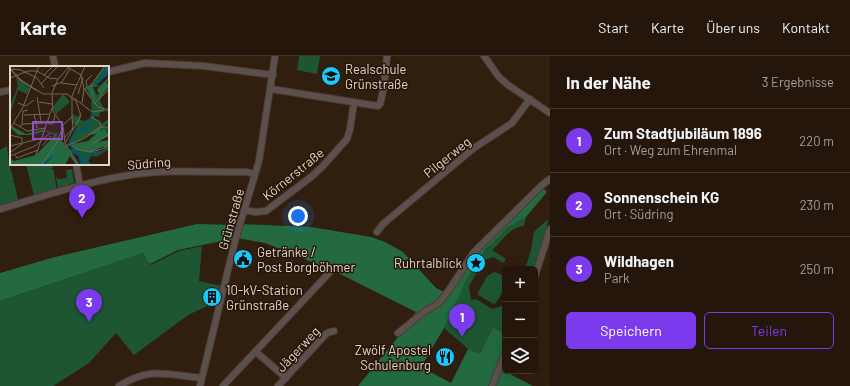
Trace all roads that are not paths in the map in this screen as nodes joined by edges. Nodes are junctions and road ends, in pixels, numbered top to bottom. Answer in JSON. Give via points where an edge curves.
{"nodes":[{"id":1,"x":53,"y":56,"type":"edge"},
{"id":2,"x":276,"y":56,"type":"edge"},
{"id":3,"x":387,"y":56,"type":"edge"},
{"id":4,"x":484,"y":56,"type":"edge"},
{"id":5,"x":145,"y":59,"type":"edge"},
{"id":6,"x":55,"y":66,"type":"edge"},
{"id":7,"x":109,"y":72,"type":"edge"},
{"id":8,"x":273,"y":75,"type":"junction"},
{"id":9,"x":271,"y":89,"type":"junction"},
{"id":10,"x":10,"y":90,"type":"edge"},
{"id":11,"x":0,"y":92,"type":"edge"},
{"id":12,"x":530,"y":99,"type":"junction"},
{"id":13,"x":354,"y":102,"type":"junction"},
{"id":14,"x":550,"y":113,"type":"edge"},
{"id":15,"x":76,"y":165,"type":"edge"},
{"id":16,"x":255,"y":174,"type":"junction"},
{"id":17,"x":550,"y":179,"type":"edge"},
{"id":18,"x":80,"y":186,"type":"junction"},
{"id":19,"x":0,"y":208,"type":"edge"},
{"id":20,"x":244,"y":210,"type":"junction"},
{"id":21,"x":550,"y":228,"type":"edge"},
{"id":22,"x":377,"y":232,"type":"dead end"},
{"id":23,"x":538,"y":266,"type":"edge"},
{"id":24,"x":330,"y":272,"type":"dead end"},
{"id":25,"x":334,"y":331,"type":"dead end"},
{"id":26,"x":398,"y":333,"type":"dead end"},
{"id":27,"x":256,"y":352,"type":"junction"},
{"id":28,"x":502,"y":361,"type":"edge"},
{"id":29,"x":202,"y":378,"type":"junction"},
{"id":30,"x":286,"y":378,"type":"junction"},
{"id":31,"x":118,"y":386,"type":"edge"},
{"id":32,"x":200,"y":386,"type":"edge"},
{"id":33,"x":223,"y":386,"type":"edge"},
{"id":34,"x":278,"y":386,"type":"edge"},
{"id":35,"x":492,"y":386,"type":"edge"}],
"edges":[{"from":1,"to":6,"type":"street"},
{"from":2,"to":8,"type":"street","name":"Grünstraße"},
{"from":3,"to":13,"type":"street","via":[[384,87],[379,105]]},
{"from":4,"to":12,"type":"street","via":[[499,77]]},
{"from":5,"to":7,"type":"street"},
{"from":5,"to":8,"type":"street"},
{"from":8,"to":9,"type":"street","name":"Grünstraße"},
{"from":9,"to":13,"type":"street"},
{"from":9,"to":16,"type":"street","name":"Grünstraße"},
{"from":10,"to":11,"type":"street"},
{"from":12,"to":14,"type":"street"},
{"from":12,"to":22,"type":"street","name":"Pilgerweg","via":[[512,123],[474,148],[383,224]]},
{"from":13,"to":20,"type":"street","name":"Körnerstraße","via":[[347,139],[322,167],[266,211]]},
{"from":15,"to":18,"type":"street"},
{"from":16,"to":18,"type":"street","name":"Südring","via":[[156,172]]},
{"from":16,"to":20,"type":"street","name":"Grünstraße"},
{"from":17,"to":26,"type":"street","via":[[474,252],[439,303]]},
{"from":18,"to":19,"type":"street","name":"Südring"},
{"from":20,"to":29,"type":"street","name":"Grünstraße"},
{"from":21,"to":23,"type":"street"},
{"from":24,"to":27,"type":"street"},
{"from":25,"to":30,"type":"street","name":"Jägerweg","via":[[327,333]]},
{"from":27,"to":30,"type":"street"},
{"from":27,"to":33,"type":"street"},
{"from":28,"to":35,"type":"street"},
{"from":29,"to":31,"type":"street","via":[[147,373]]},
{"from":29,"to":32,"type":"street","name":"Grünstraße"},
{"from":30,"to":34,"type":"street","name":"Jägerweg"}]}
